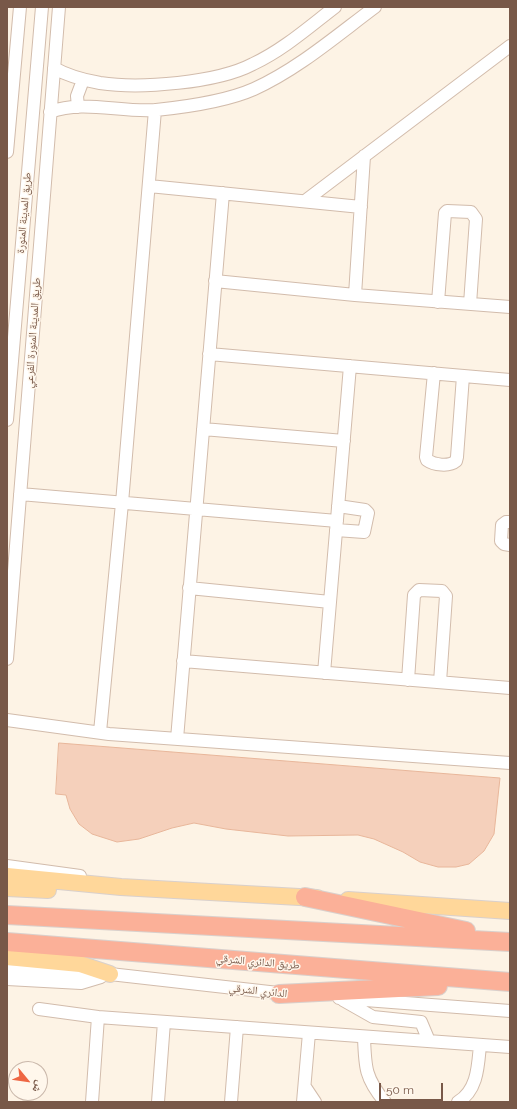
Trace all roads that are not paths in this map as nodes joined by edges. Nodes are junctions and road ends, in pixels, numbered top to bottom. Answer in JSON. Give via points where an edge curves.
{"nodes":[{"id":1,"x":20,"y":7,"type":"edge"},
{"id":2,"x":43,"y":7,"type":"edge"},
{"id":3,"x":58,"y":7,"type":"edge"},
{"id":4,"x":335,"y":7,"type":"edge"},
{"id":5,"x":375,"y":7,"type":"edge"},
{"id":6,"x":56,"y":41,"type":"junction"},
{"id":7,"x":510,"y":46,"type":"edge"},
{"id":8,"x":54,"y":68,"type":"junction"},
{"id":9,"x":83,"y":80,"type":"junction"},
{"id":10,"x":78,"y":107,"type":"junction"},
{"id":11,"x":155,"y":110,"type":"junction"},
{"id":12,"x":50,"y":112,"type":"junction"},
{"id":13,"x":48,"y":126,"type":"junction"},
{"id":14,"x":30,"y":143,"type":"junction"},
{"id":15,"x":7,"y":152,"type":"edge"},
{"id":16,"x":364,"y":156,"type":"junction"},
{"id":17,"x":148,"y":186,"type":"junction"},
{"id":18,"x":222,"y":193,"type":"junction"},
{"id":19,"x":305,"y":201,"type":"junction"},
{"id":20,"x":361,"y":207,"type":"junction"},
{"id":21,"x":215,"y":281,"type":"junction"},
{"id":22,"x":355,"y":295,"type":"junction"},
{"id":23,"x":438,"y":302,"type":"junction"},
{"id":24,"x":35,"y":303,"type":"junction"},
{"id":25,"x":470,"y":304,"type":"junction"},
{"id":26,"x":510,"y":307,"type":"edge"},
{"id":27,"x":14,"y":340,"type":"junction"},
{"id":28,"x":209,"y":354,"type":"junction"},
{"id":29,"x":350,"y":366,"type":"junction"},
{"id":30,"x":434,"y":373,"type":"junction"},
{"id":31,"x":463,"y":376,"type":"junction"},
{"id":32,"x":510,"y":380,"type":"edge"},
{"id":33,"x":7,"y":420,"type":"edge"},
{"id":34,"x":203,"y":429,"type":"junction"},
{"id":35,"x":344,"y":441,"type":"junction"},
{"id":36,"x":20,"y":494,"type":"junction"},
{"id":37,"x":122,"y":503,"type":"junction"},
{"id":38,"x":338,"y":506,"type":"junction"},
{"id":39,"x":196,"y":509,"type":"junction"},
{"id":40,"x":510,"y":522,"type":"edge"},
{"id":41,"x":337,"y":525,"type":"junction"},
{"id":42,"x":7,"y":538,"type":"edge"},
{"id":43,"x":510,"y":545,"type":"edge"},
{"id":44,"x":14,"y":573,"type":"junction"},
{"id":45,"x":189,"y":588,"type":"junction"},
{"id":46,"x":330,"y":602,"type":"junction"},
{"id":47,"x":7,"y":659,"type":"edge"},
{"id":48,"x":183,"y":661,"type":"junction"},
{"id":49,"x":324,"y":673,"type":"junction"},
{"id":50,"x":408,"y":680,"type":"junction"},
{"id":51,"x":440,"y":682,"type":"junction"},
{"id":52,"x":510,"y":688,"type":"edge"},
{"id":53,"x":7,"y":720,"type":"edge"},
{"id":54,"x":100,"y":732,"type":"junction"},
{"id":55,"x":177,"y":739,"type":"junction"},
{"id":56,"x":510,"y":763,"type":"edge"},
{"id":57,"x":7,"y":866,"type":"edge"},
{"id":58,"x":7,"y":876,"type":"edge"},
{"id":59,"x":121,"y":887,"type":"junction"},
{"id":60,"x":7,"y":888,"type":"edge"},
{"id":61,"x":305,"y":897,"type":"junction"},
{"id":62,"x":510,"y":911,"type":"edge"},
{"id":63,"x":7,"y":915,"type":"edge"},
{"id":64,"x":510,"y":941,"type":"edge"},
{"id":65,"x":7,"y":942,"type":"edge"},
{"id":66,"x":7,"y":957,"type":"edge"},
{"id":67,"x":7,"y":971,"type":"edge"},
{"id":68,"x":110,"y":974,"type":"junction"},
{"id":69,"x":7,"y":979,"type":"edge"},
{"id":70,"x":510,"y":982,"type":"edge"},
{"id":71,"x":279,"y":994,"type":"junction"},
{"id":72,"x":338,"y":998,"type":"junction"},
{"id":73,"x":39,"y":1009,"type":"dead end"},
{"id":74,"x":510,"y":1011,"type":"edge"},
{"id":75,"x":98,"y":1017,"type":"junction"},
{"id":76,"x":164,"y":1022,"type":"junction"},
{"id":77,"x":237,"y":1027,"type":"junction"},
{"id":78,"x":309,"y":1033,"type":"junction"},
{"id":79,"x":364,"y":1036,"type":"junction"},
{"id":80,"x":429,"y":1041,"type":"junction"},
{"id":81,"x":480,"y":1045,"type":"junction"},
{"id":82,"x":510,"y":1047,"type":"edge"},
{"id":83,"x":305,"y":1087,"type":"junction"},
{"id":84,"x":92,"y":1102,"type":"edge"},
{"id":85,"x":158,"y":1102,"type":"edge"},
{"id":86,"x":231,"y":1102,"type":"edge"},
{"id":87,"x":304,"y":1102,"type":"edge"},
{"id":88,"x":314,"y":1102,"type":"edge"},
{"id":89,"x":385,"y":1102,"type":"edge"},
{"id":90,"x":458,"y":1102,"type":"edge"}],
"edges":[{"from":1,"to":15,"type":"street"},
{"from":2,"to":6,"type":"street"},
{"from":2,"to":14,"type":"street","name":"طريق المدينة المنورة"},
{"from":3,"to":6,"type":"street","name":"طريق المدينة المنورة الفرعي"},
{"from":4,"to":9,"type":"street","via":[[273,53],[252,65],[225,74],[165,83],[102,83]]},
{"from":5,"to":11,"type":"street","via":[[290,70],[252,90],[205,103]]},
{"from":6,"to":8,"type":"street","name":"طريق المدينة المنورة الفرعي"},
{"from":7,"to":16,"type":"street"},
{"from":8,"to":9,"type":"street"},
{"from":8,"to":12,"type":"street","name":"طريق المدينة المنورة الفرعي"},
{"from":9,"to":10,"type":"street","via":[[77,96]]},
{"from":10,"to":11,"type":"street"},
{"from":10,"to":12,"type":"street"},
{"from":11,"to":17,"type":"street"},
{"from":12,"to":13,"type":"street","name":"طريق المدينة المنورة الفرعي"},
{"from":13,"to":14,"type":"street"},
{"from":13,"to":24,"type":"street","name":"طريق المدينة المنورة الفرعي"},
{"from":14,"to":27,"type":"street","name":"طريق المدينة المنورة"},
{"from":16,"to":19,"type":"street"},
{"from":16,"to":20,"type":"street"},
{"from":17,"to":18,"type":"street"},
{"from":17,"to":37,"type":"street"},
{"from":18,"to":19,"type":"street"},
{"from":18,"to":21,"type":"street"},
{"from":19,"to":20,"type":"street"},
{"from":20,"to":22,"type":"street"},
{"from":21,"to":22,"type":"street"},
{"from":21,"to":28,"type":"street"},
{"from":22,"to":23,"type":"street"},
{"from":23,"to":25,"type":"street"},
{"from":23,"to":25,"type":"street","via":[[445,213],[472,212],[476,218]]},
{"from":24,"to":27,"type":"street"},
{"from":24,"to":36,"type":"street","name":"طريق المدينة المنورة الفرعي"},
{"from":25,"to":26,"type":"street"},
{"from":27,"to":33,"type":"street","name":"طريق المدينة المنورة"},
{"from":28,"to":29,"type":"street"},
{"from":28,"to":34,"type":"street"},
{"from":29,"to":30,"type":"street"},
{"from":29,"to":35,"type":"street"},
{"from":30,"to":31,"type":"street"},
{"from":30,"to":31,"type":"street","via":[[426,457],[431,463],[449,465],[456,461],[457,457]]},
{"from":31,"to":32,"type":"street"},
{"from":34,"to":35,"type":"street"},
{"from":34,"to":39,"type":"street"},
{"from":35,"to":38,"type":"street"},
{"from":36,"to":37,"type":"street"},
{"from":36,"to":44,"type":"street","name":"طريق المدينة المنورة الفرعي"},
{"from":37,"to":39,"type":"street"},
{"from":37,"to":54,"type":"street"},
{"from":38,"to":41,"type":"street"},
{"from":38,"to":41,"type":"street","via":[[365,510],[368,513],[364,532]]},
{"from":39,"to":41,"type":"street"},
{"from":39,"to":45,"type":"street"},
{"from":40,"to":43,"type":"street","via":[[502,525],[501,541]]},
{"from":41,"to":46,"type":"street"},
{"from":42,"to":44,"type":"street"},
{"from":44,"to":47,"type":"street","name":"طريق المدينة المنورة الفرعي"},
{"from":45,"to":46,"type":"street"},
{"from":45,"to":48,"type":"street"},
{"from":46,"to":49,"type":"street"},
{"from":48,"to":49,"type":"street"},
{"from":48,"to":55,"type":"street"},
{"from":49,"to":50,"type":"street"},
{"from":50,"to":51,"type":"street"},
{"from":50,"to":51,"type":"street","via":[[414,595],[419,590],[442,591],[446,596]]},
{"from":51,"to":52,"type":"street"},
{"from":53,"to":54,"type":"street"},
{"from":54,"to":55,"type":"street"},
{"from":55,"to":56,"type":"street"},
{"from":57,"to":59,"type":"street","via":[[98,878]]},
{"from":58,"to":59,"type":"main road"},
{"from":59,"to":60,"type":"main road","via":[[96,893]]},
{"from":59,"to":61,"type":"main road"},
{"from":61,"to":62,"type":"main road"},
{"from":61,"to":64,"type":"highway"},
{"from":63,"to":64,"type":"highway"},
{"from":65,"to":70,"type":"highway","name":"طريق الدائري الشرقي"},
{"from":66,"to":68,"type":"main road","via":[[80,964]]},
{"from":67,"to":68,"type":"street","name":"الدائري الشرقي"},
{"from":68,"to":69,"type":"street","via":[[81,983]]},
{"from":68,"to":71,"type":"street","name":"الدائري الشرقي"},
{"from":70,"to":71,"type":"highway"},
{"from":71,"to":72,"type":"street","name":"الدائري الشرقي"},
{"from":72,"to":74,"type":"street","name":"الدائري الشرقي"},
{"from":72,"to":80,"type":"street","via":[[373,1017],[422,1022]]},
{"from":73,"to":75,"type":"street"},
{"from":75,"to":76,"type":"street"},
{"from":75,"to":84,"type":"street"},
{"from":76,"to":77,"type":"street"},
{"from":76,"to":85,"type":"street"},
{"from":77,"to":78,"type":"street"},
{"from":77,"to":86,"type":"street"},
{"from":78,"to":79,"type":"street"},
{"from":78,"to":83,"type":"street"},
{"from":79,"to":80,"type":"street"},
{"from":79,"to":89,"type":"street","via":[[366,1069],[374,1088]]},
{"from":80,"to":81,"type":"street"},
{"from":81,"to":82,"type":"street"},
{"from":81,"to":90,"type":"street","via":[[477,1077],[465,1098]]},
{"from":83,"to":87,"type":"street"},
{"from":83,"to":88,"type":"street"}]}
